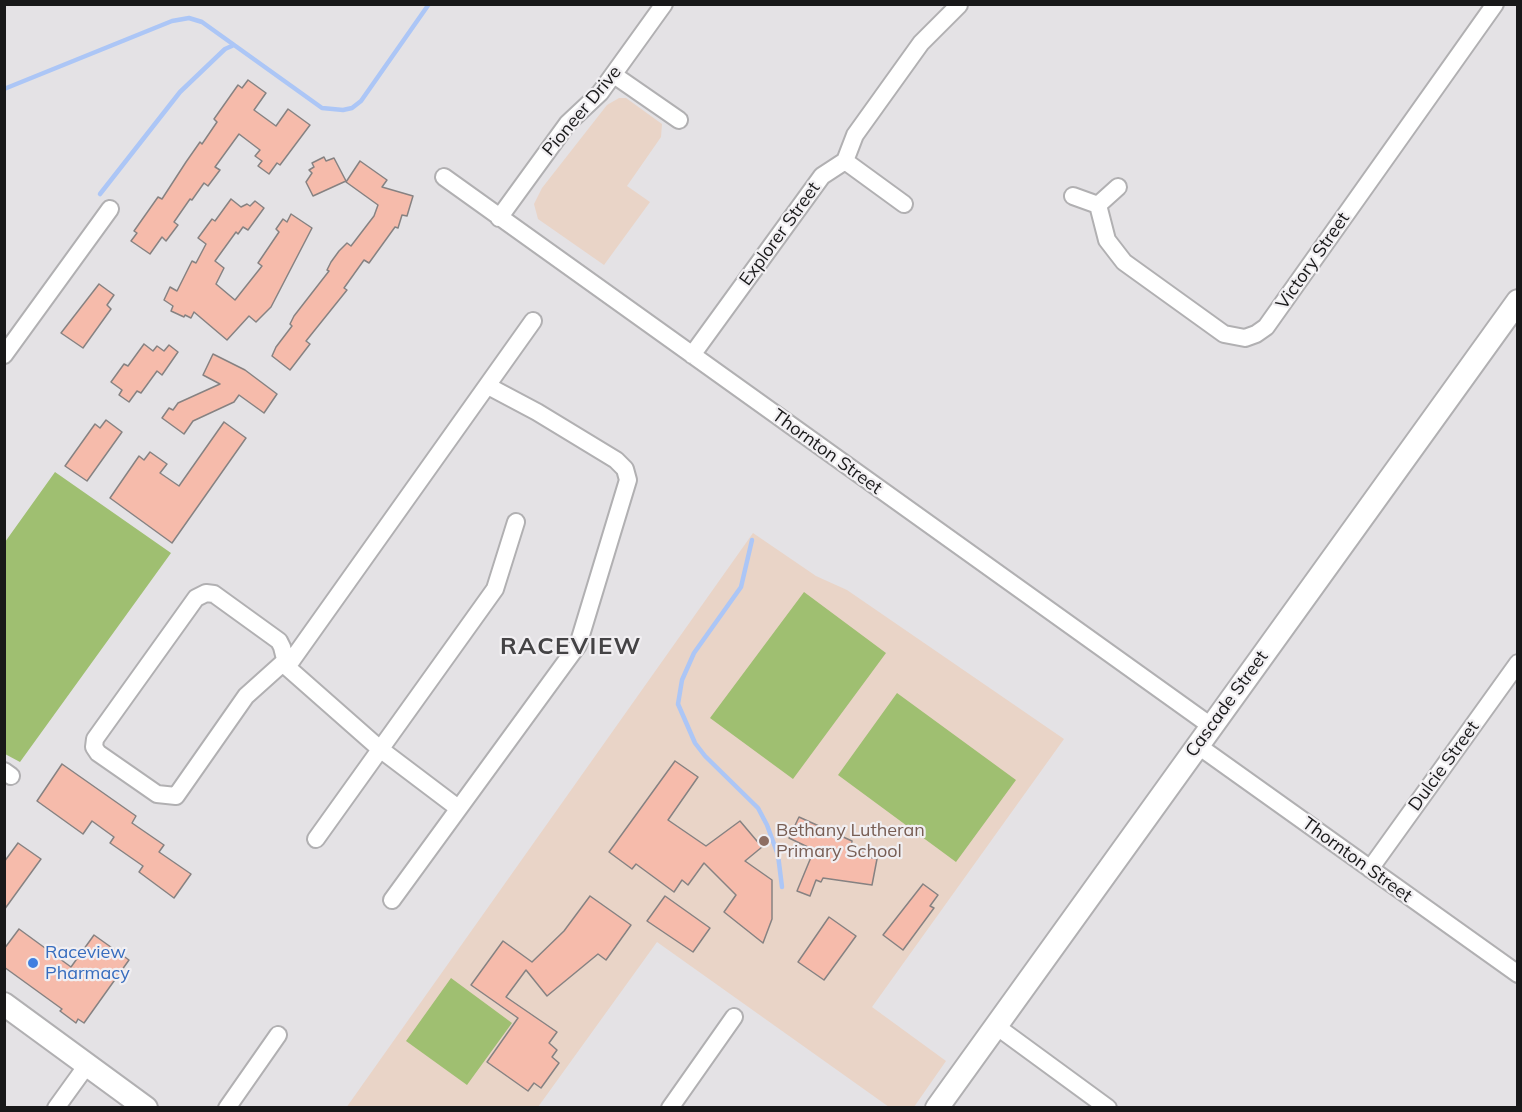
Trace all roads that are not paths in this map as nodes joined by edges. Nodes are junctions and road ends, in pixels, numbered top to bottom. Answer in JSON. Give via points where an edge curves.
{"nodes":[{"id":1,"x":664,"y":4,"type":"edge"},
{"id":2,"x":1495,"y":4,"type":"edge"},
{"id":3,"x":959,"y":5,"type":"edge"},
{"id":4,"x":614,"y":75,"type":"junction"},
{"id":5,"x":679,"y":120,"type":"dead end"},
{"id":6,"x":845,"y":161,"type":"junction"},
{"id":7,"x":444,"y":177,"type":"dead end"},
{"id":8,"x":1118,"y":186,"type":"dead end"},
{"id":9,"x":1073,"y":196,"type":"dead end"},
{"id":10,"x":904,"y":204,"type":"dead end"},
{"id":11,"x":1098,"y":205,"type":"junction"},
{"id":12,"x":110,"y":209,"type":"dead end"},
{"id":13,"x":499,"y":218,"type":"junction"},
{"id":14,"x":1518,"y":301,"type":"edge"},
{"id":15,"x":534,"y":321,"type":"dead end"},
{"id":16,"x":4,"y":355,"type":"edge"},
{"id":17,"x":692,"y":355,"type":"junction"},
{"id":18,"x":488,"y":386,"type":"junction"},
{"id":19,"x":516,"y":522,"type":"dead end"},
{"id":20,"x":1518,"y":663,"type":"edge"},
{"id":21,"x":286,"y":664,"type":"junction"},
{"id":22,"x":1211,"y":726,"type":"junction"},
{"id":23,"x":1197,"y":745,"type":"junction"},
{"id":24,"x":380,"y":749,"type":"junction"},
{"id":25,"x":458,"y":808,"type":"junction"},
{"id":26,"x":316,"y":839,"type":"dead end"},
{"id":27,"x":1370,"y":869,"type":"junction"},
{"id":28,"x":392,"y":900,"type":"dead end"},
{"id":29,"x":1518,"y":974,"type":"edge"},
{"id":30,"x":4,"y":1004,"type":"edge"},
{"id":31,"x":734,"y":1017,"type":"dead end"},
{"id":32,"x":996,"y":1026,"type":"junction"},
{"id":33,"x":278,"y":1035,"type":"dead end"},
{"id":34,"x":87,"y":1065,"type":"junction"},
{"id":35,"x":56,"y":1107,"type":"edge"},
{"id":36,"x":146,"y":1107,"type":"edge"},
{"id":37,"x":227,"y":1107,"type":"edge"},
{"id":38,"x":670,"y":1107,"type":"edge"},
{"id":39,"x":937,"y":1107,"type":"edge"},
{"id":40,"x":1107,"y":1107,"type":"edge"}],
"edges":[{"from":1,"to":4,"type":"street","name":"Pioneer Drive"},
{"from":2,"to":11,"type":"street","name":"Victory Street","via":[[1266,327],[1256,334],[1245,338],[1224,334],[1124,262],[1107,240]]},
{"from":3,"to":6,"type":"street","via":[[921,43],[855,135]]},
{"from":4,"to":5,"type":"street"},
{"from":4,"to":13,"type":"street","name":"Pioneer Drive","via":[[568,123]]},
{"from":6,"to":10,"type":"street"},
{"from":6,"to":17,"type":"street","name":"Explorer Street","via":[[822,176]]},
{"from":7,"to":13,"type":"street","name":"Thornton Street"},
{"from":8,"to":11,"type":"street"},
{"from":9,"to":11,"type":"street"},
{"from":12,"to":16,"type":"street"},
{"from":13,"to":17,"type":"street","name":"Thornton Street"},
{"from":14,"to":22,"type":"main road","name":"Cascade Street"},
{"from":15,"to":18,"type":"street"},
{"from":17,"to":22,"type":"street","name":"Thornton Street"},
{"from":18,"to":21,"type":"street"},
{"from":18,"to":25,"type":"street","via":[[616,460],[625,469],[628,480],[578,645]]},
{"from":19,"to":24,"type":"street","via":[[495,590]]},
{"from":20,"to":27,"type":"street","name":"Dulcie Street"},
{"from":21,"to":21,"type":"street","via":[[246,696],[176,796],[157,794],[94,747],[95,739],[196,598],[206,593],[214,594],[279,641]]},
{"from":21,"to":24,"type":"street"},
{"from":22,"to":23,"type":"main road","name":"Cascade Street"},
{"from":23,"to":27,"type":"street","name":"Thornton Street"},
{"from":23,"to":32,"type":"main road","name":"Cascade Street"},
{"from":24,"to":25,"type":"street"},
{"from":24,"to":26,"type":"street"},
{"from":25,"to":28,"type":"street"},
{"from":27,"to":29,"type":"street","name":"Thornton Street"},
{"from":30,"to":34,"type":"main road"},
{"from":31,"to":38,"type":"street"},
{"from":32,"to":39,"type":"main road","name":"Cascade Street"},
{"from":32,"to":40,"type":"street"},
{"from":33,"to":37,"type":"street"},
{"from":34,"to":35,"type":"street"},
{"from":34,"to":36,"type":"main road"}]}
